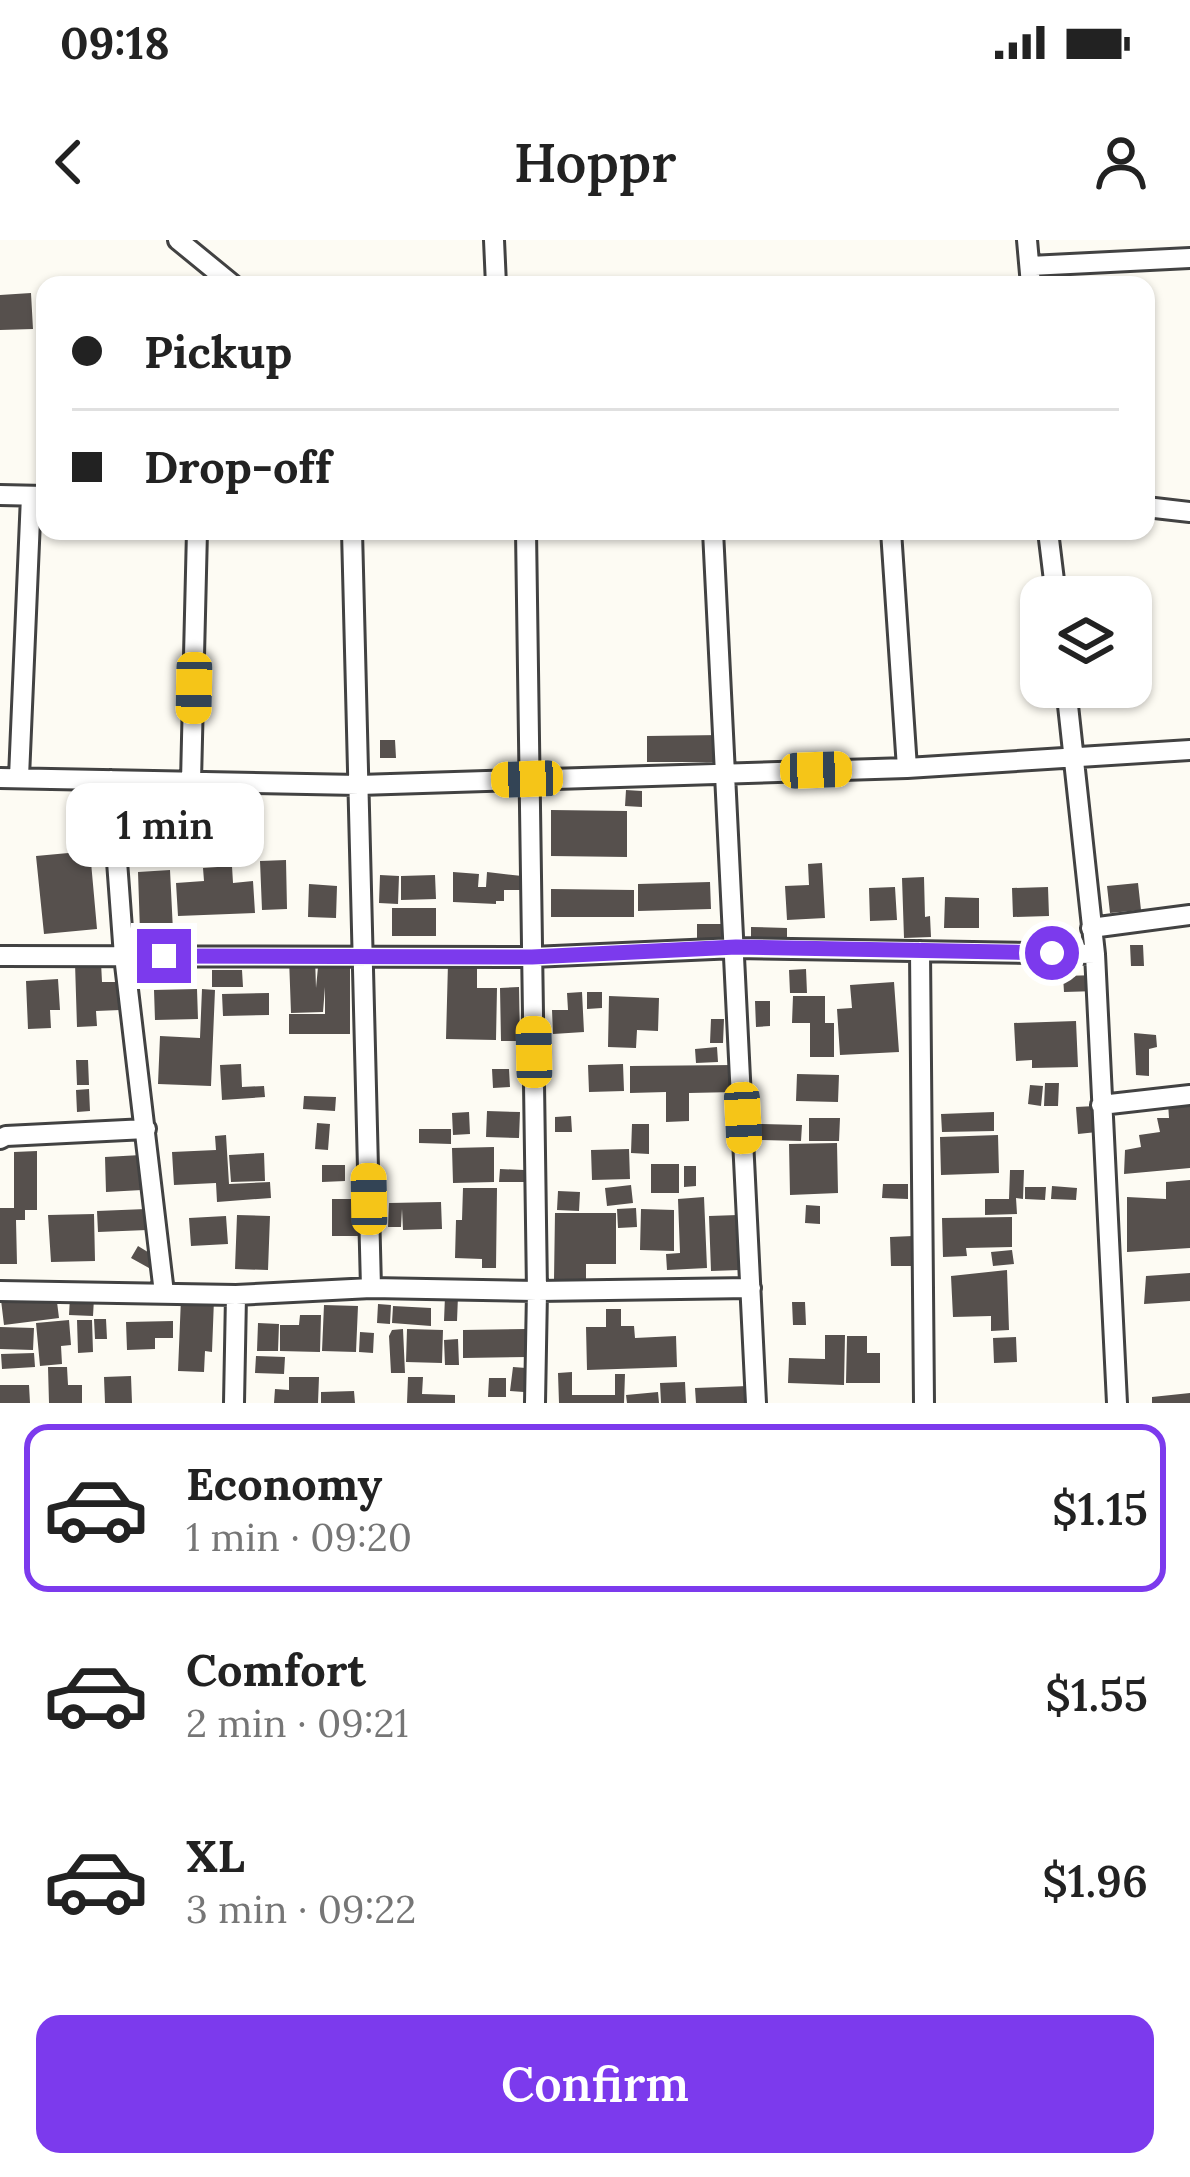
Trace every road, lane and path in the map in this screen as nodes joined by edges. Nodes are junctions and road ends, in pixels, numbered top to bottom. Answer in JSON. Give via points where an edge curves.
{"nodes":[{"id":1,"x":178,"y":240,"type":"edge"},
{"id":2,"x":494,"y":240,"type":"edge"},
{"id":3,"x":1027,"y":240,"type":"edge"},
{"id":4,"x":1190,"y":258,"type":"edge"},
{"id":5,"x":1030,"y":275,"type":"edge"},
{"id":6,"x":222,"y":276,"type":"edge"},
{"id":7,"x":496,"y":276,"type":"edge"},
{"id":8,"x":0,"y":495,"type":"edge"},
{"id":9,"x":36,"y":496,"type":"edge"},
{"id":10,"x":1155,"y":508,"type":"edge"},
{"id":11,"x":1190,"y":512,"type":"edge"},
{"id":12,"x":36,"y":519,"type":"edge"},
{"id":13,"x":197,"y":540,"type":"edge"},
{"id":14,"x":352,"y":540,"type":"edge"},
{"id":15,"x":526,"y":540,"type":"edge"},
{"id":16,"x":713,"y":540,"type":"edge"},
{"id":17,"x":892,"y":540,"type":"edge"},
{"id":18,"x":1049,"y":540,"type":"edge"},
{"id":19,"x":1054,"y":576,"type":"edge"},
{"id":20,"x":23,"y":671,"type":"junction"},
{"id":21,"x":0,"y":673,"type":"edge"},
{"id":22,"x":1068,"y":708,"type":"edge"},
{"id":23,"x":1190,"y":751,"type":"edge"},
{"id":24,"x":1073,"y":758,"type":"junction"},
{"id":25,"x":907,"y":768,"type":"junction"},
{"id":26,"x":725,"y":773,"type":"junction"},
{"id":27,"x":10,"y":778,"type":"edge"},
{"id":28,"x":527,"y":779,"type":"junction"},
{"id":29,"x":111,"y":780,"type":"junction"},
{"id":30,"x":191,"y":781,"type":"junction"},
{"id":31,"x":359,"y":785,"type":"junction"},
{"id":32,"x":1190,"y":915,"type":"edge"},
{"id":33,"x":1091,"y":928,"type":"junction"},
{"id":34,"x":736,"y":947,"type":"junction"},
{"id":35,"x":920,"y":951,"type":"junction"},
{"id":36,"x":1095,"y":954,"type":"junction"},
{"id":37,"x":0,"y":956,"type":"edge"},
{"id":38,"x":124,"y":956,"type":"junction"},
{"id":39,"x":364,"y":956,"type":"junction"},
{"id":40,"x":532,"y":957,"type":"junction"},
{"id":41,"x":1190,"y":1095,"type":"edge"},
{"id":42,"x":1101,"y":1105,"type":"junction"},
{"id":43,"x":146,"y":1130,"type":"junction"},
{"id":44,"x":0,"y":1139,"type":"edge"},
{"id":45,"x":370,"y":1288,"type":"junction"},
{"id":46,"x":751,"y":1288,"type":"junction"},
{"id":47,"x":0,"y":1292,"type":"edge"},
{"id":48,"x":537,"y":1292,"type":"junction"},
{"id":49,"x":164,"y":1293,"type":"junction"},
{"id":50,"x":236,"y":1295,"type":"junction"},
{"id":51,"x":234,"y":1403,"type":"edge"},
{"id":52,"x":535,"y":1403,"type":"edge"},
{"id":53,"x":756,"y":1403,"type":"edge"},
{"id":54,"x":924,"y":1403,"type":"edge"},
{"id":55,"x":1117,"y":1403,"type":"edge"}],
"edges":[{"from":1,"to":6,"type":"street"},
{"from":2,"to":7,"type":"street"},
{"from":3,"to":5,"type":"street"},
{"from":4,"to":5,"type":"street"},
{"from":8,"to":9,"type":"street"},
{"from":10,"to":11,"type":"street"},
{"from":12,"to":20,"type":"street"},
{"from":13,"to":30,"type":"street"},
{"from":14,"to":31,"type":"street"},
{"from":15,"to":28,"type":"street"},
{"from":16,"to":26,"type":"street"},
{"from":17,"to":25,"type":"street"},
{"from":18,"to":19,"type":"street"},
{"from":20,"to":21,"type":"street"},
{"from":20,"to":27,"type":"street"},
{"from":22,"to":24,"type":"street"},
{"from":23,"to":24,"type":"street"},
{"from":24,"to":25,"type":"street"},
{"from":24,"to":33,"type":"street"},
{"from":25,"to":26,"type":"street"},
{"from":26,"to":28,"type":"street"},
{"from":26,"to":34,"type":"street"},
{"from":27,"to":29,"type":"street"},
{"from":28,"to":31,"type":"street"},
{"from":28,"to":40,"type":"street"},
{"from":29,"to":30,"type":"street"},
{"from":29,"to":38,"type":"street"},
{"from":30,"to":31,"type":"street"},
{"from":31,"to":39,"type":"street"},
{"from":32,"to":33,"type":"street"},
{"from":33,"to":36,"type":"street"},
{"from":34,"to":35,"type":"street"},
{"from":34,"to":40,"type":"street"},
{"from":34,"to":46,"type":"street"},
{"from":35,"to":36,"type":"street"},
{"from":35,"to":54,"type":"street"},
{"from":36,"to":42,"type":"street"},
{"from":37,"to":38,"type":"street"},
{"from":38,"to":39,"type":"street"},
{"from":38,"to":43,"type":"street"},
{"from":39,"to":40,"type":"street"},
{"from":39,"to":45,"type":"street"},
{"from":40,"to":48,"type":"street"},
{"from":41,"to":42,"type":"street"},
{"from":42,"to":55,"type":"street"},
{"from":43,"to":44,"type":"street"},
{"from":43,"to":49,"type":"street"},
{"from":45,"to":48,"type":"street"},
{"from":45,"to":50,"type":"street"},
{"from":46,"to":48,"type":"street"},
{"from":46,"to":53,"type":"street"},
{"from":47,"to":49,"type":"street"},
{"from":48,"to":52,"type":"street"},
{"from":49,"to":50,"type":"street"},
{"from":50,"to":51,"type":"street"}]}
